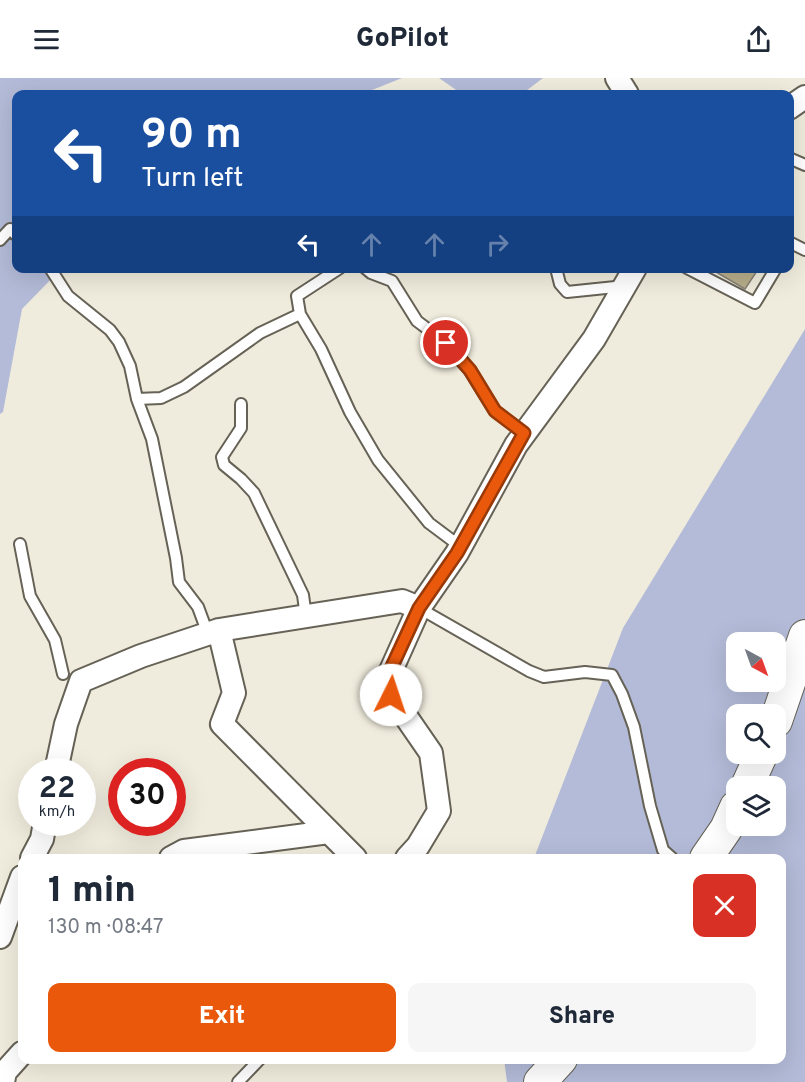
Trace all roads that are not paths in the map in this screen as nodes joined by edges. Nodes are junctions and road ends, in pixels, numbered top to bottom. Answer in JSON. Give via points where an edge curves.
{"nodes":[{"id":1,"x":12,"y":231,"type":"edge"},
{"id":2,"x":0,"y":240,"type":"edge"},
{"id":3,"x":53,"y":273,"type":"edge"},
{"id":4,"x":332,"y":273,"type":"edge"},
{"id":5,"x":371,"y":273,"type":"edge"},
{"id":6,"x":557,"y":273,"type":"edge"},
{"id":7,"x":697,"y":273,"type":"edge"},
{"id":8,"x":773,"y":273,"type":"edge"},
{"id":9,"x":630,"y":277,"type":"edge"},
{"id":10,"x":300,"y":314,"type":"junction"},
{"id":11,"x":137,"y":399,"type":"junction"},
{"id":12,"x":241,"y":404,"type":"dead end"},
{"id":13,"x":524,"y":433,"type":"junction"},
{"id":14,"x":20,"y":544,"type":"dead end"},
{"id":15,"x":461,"y":547,"type":"junction"},
{"id":16,"x":419,"y":608,"type":"junction"},
{"id":17,"x":306,"y":616,"type":"junction"},
{"id":18,"x":214,"y":632,"type":"junction"},
{"id":19,"x":805,"y":636,"type":"edge"},
{"id":20,"x":63,"y":674,"type":"dead end"},
{"id":21,"x":782,"y":704,"type":"edge"},
{"id":22,"x":59,"y":758,"type":"edge"},
{"id":23,"x":726,"y":829,"type":"edge"},
{"id":24,"x":329,"y":832,"type":"junction"},
{"id":25,"x":43,"y":836,"type":"edge"},
{"id":26,"x":34,"y":854,"type":"edge"},
{"id":27,"x":178,"y":854,"type":"edge"},
{"id":28,"x":351,"y":854,"type":"edge"},
{"id":29,"x":411,"y":854,"type":"edge"},
{"id":30,"x":668,"y":854,"type":"edge"},
{"id":31,"x":709,"y":854,"type":"edge"},
{"id":32,"x":18,"y":888,"type":"edge"},
{"id":33,"x":0,"y":937,"type":"edge"},
{"id":34,"x":18,"y":1057,"type":"edge"},
{"id":35,"x":255,"y":1064,"type":"edge"},
{"id":36,"x":556,"y":1064,"type":"edge"},
{"id":37,"x":3,"y":1082,"type":"edge"},
{"id":38,"x":237,"y":1082,"type":"edge"},
{"id":39,"x":540,"y":1082,"type":"edge"}],
"edges":[{"from":1,"to":2,"type":"lane"},
{"from":3,"to":11,"type":"lane","via":[[68,296],[119,342],[130,366]]},
{"from":4,"to":10,"type":"lane","via":[[297,296]]},
{"from":5,"to":13,"type":"lane","via":[[392,281],[417,321],[446,343],[470,370],[495,411]]},
{"from":6,"to":9,"type":"lane","via":[[567,292]]},
{"from":7,"to":8,"type":"lane","via":[[755,303]]},
{"from":9,"to":13,"type":"street","via":[[594,339]]},
{"from":10,"to":11,"type":"lane","via":[[260,333],[184,387],[161,398]]},
{"from":10,"to":15,"type":"lane","via":[[378,460],[429,523]]},
{"from":11,"to":18,"type":"lane","via":[[152,439],[178,582]]},
{"from":12,"to":17,"type":"lane","via":[[241,428],[222,457],[224,465],[254,494],[303,595]]},
{"from":13,"to":15,"type":"street"},
{"from":14,"to":20,"type":"lane","via":[[30,596],[55,640]]},
{"from":15,"to":16,"type":"street"},
{"from":16,"to":17,"type":"street","via":[[402,601]]},
{"from":16,"to":29,"type":"street","via":[[388,675],[391,695],[431,753],[439,811]]},
{"from":16,"to":30,"type":"lane","via":[[544,677],[585,672],[612,675],[634,727],[650,806]]},
{"from":17,"to":18,"type":"street"},
{"from":18,"to":22,"type":"street","via":[[81,681]]},
{"from":18,"to":24,"type":"street","via":[[234,693],[222,724]]},
{"from":19,"to":21,"type":"main road"},
{"from":23,"to":31,"type":"main road"},
{"from":24,"to":27,"type":"street"},
{"from":24,"to":28,"type":"street"},
{"from":25,"to":26,"type":"street"},
{"from":32,"to":33,"type":"street"},
{"from":34,"to":37,"type":"street","via":[[5,1072]]},
{"from":35,"to":38,"type":"lane"},
{"from":36,"to":39,"type":"main road"}]}
